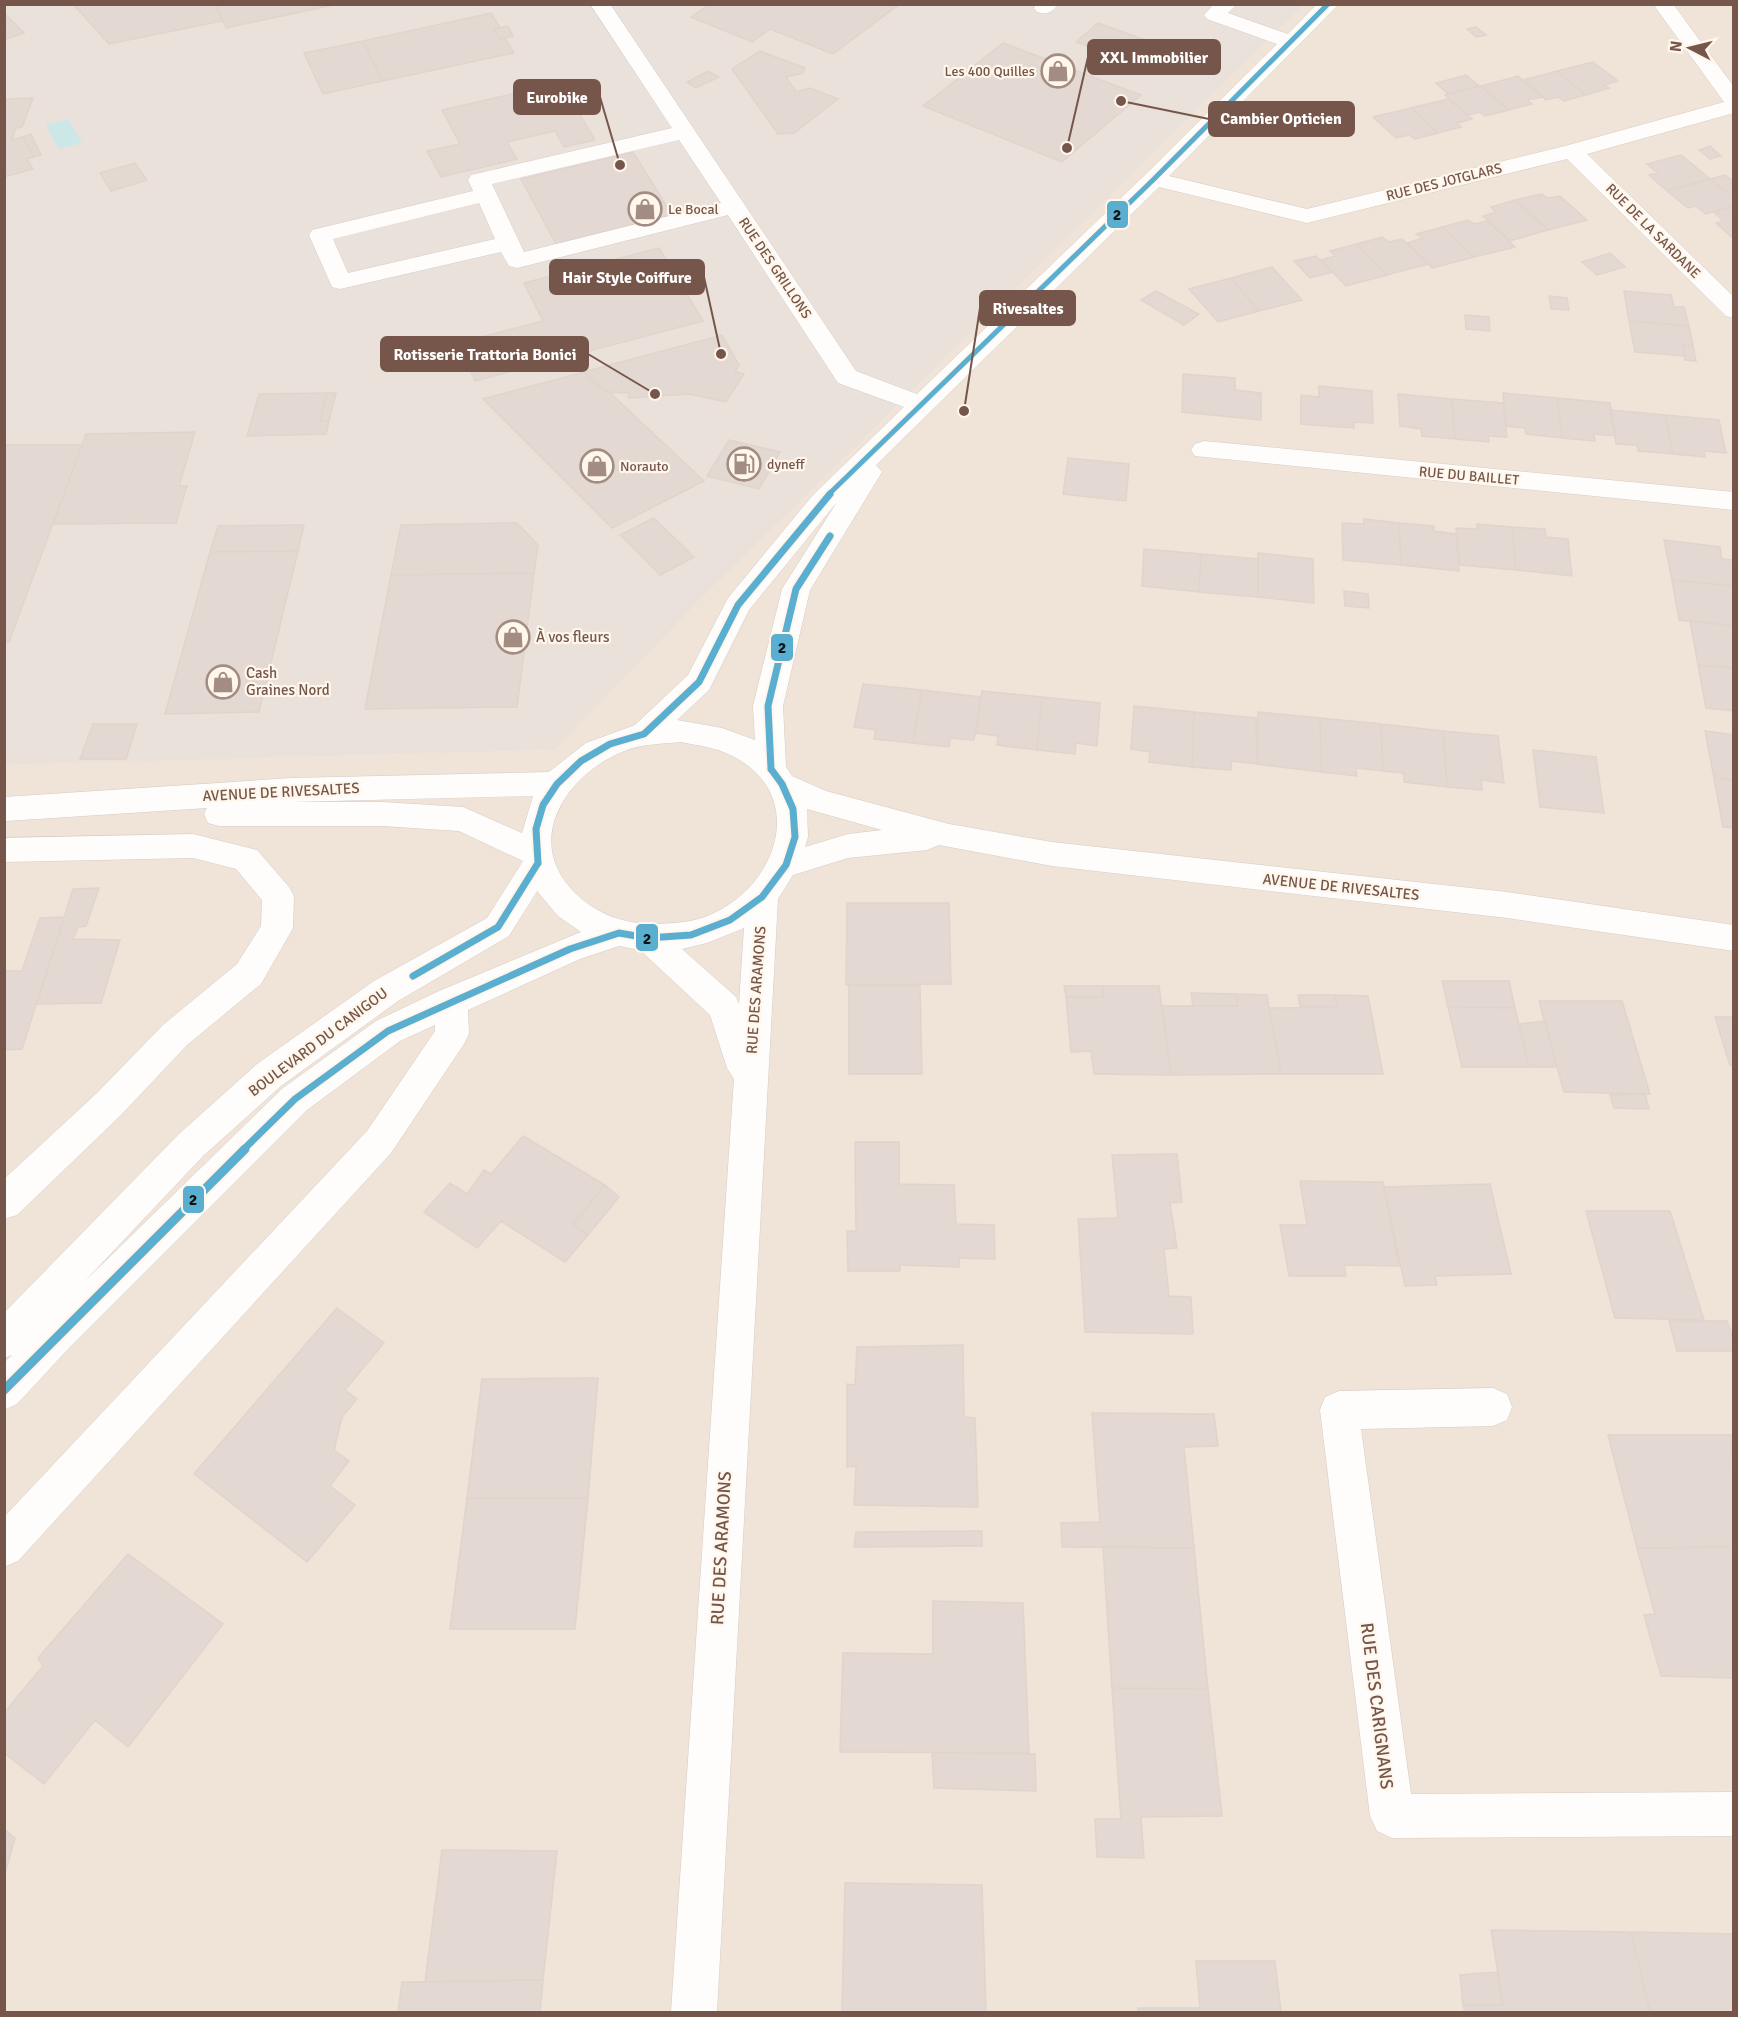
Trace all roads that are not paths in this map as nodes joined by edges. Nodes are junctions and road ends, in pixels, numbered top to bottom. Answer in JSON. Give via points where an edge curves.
{"nodes":[{"id":1,"x":600,"y":4,"type":"edge"},
{"id":2,"x":1329,"y":4,"type":"edge"},
{"id":3,"x":1663,"y":4,"type":"edge"},
{"id":4,"x":1217,"y":6,"type":"edge"},
{"id":5,"x":1291,"y":42,"type":"junction"},
{"id":6,"x":1734,"y":104,"type":"edge"},
{"id":7,"x":684,"y":132,"type":"junction"},
{"id":8,"x":1572,"y":151,"type":"junction"},
{"id":9,"x":1154,"y":179,"type":"junction"},
{"id":10,"x":486,"y":195,"type":"junction"},
{"id":11,"x":734,"y":207,"type":"junction"},
{"id":12,"x":509,"y":243,"type":"junction"},
{"id":13,"x":1734,"y":311,"type":"edge"},
{"id":14,"x":921,"y":404,"type":"junction"},
{"id":15,"x":890,"y":438,"type":"junction"},
{"id":16,"x":1204,"y":450,"type":"dead end"},
{"id":17,"x":1734,"y":501,"type":"edge"},
{"id":18,"x":644,"y":734,"type":"junction"},
{"id":19,"x":776,"y":776,"type":"junction"},
{"id":20,"x":557,"y":784,"type":"junction"},
{"id":21,"x":5,"y":810,"type":"edge"},
{"id":22,"x":949,"y":836,"type":"junction"},
{"id":23,"x":4,"y":850,"type":"edge"},
{"id":24,"x":537,"y":858,"type":"junction"},
{"id":25,"x":786,"y":865,"type":"junction"},
{"id":26,"x":762,"y":897,"type":"junction"},
{"id":27,"x":634,"y":936,"type":"junction"},
{"id":28,"x":1734,"y":938,"type":"edge"},
{"id":29,"x":451,"y":1001,"type":"junction"},
{"id":30,"x":749,"y":1083,"type":"junction"},
{"id":31,"x":4,"y":1203,"type":"edge"},
{"id":32,"x":4,"y":1340,"type":"edge"},
{"id":33,"x":4,"y":1391,"type":"edge"},
{"id":34,"x":1493,"y":1407,"type":"dead end"},
{"id":35,"x":4,"y":1547,"type":"edge"},
{"id":36,"x":1734,"y":1814,"type":"edge"},
{"id":37,"x":694,"y":2013,"type":"edge"}],
"edges":[{"from":1,"to":7,"type":"street","name":"RUE DES GRILLONS"},
{"from":2,"to":5,"type":"street"},
{"from":3,"to":6,"type":"street"},
{"from":4,"to":5,"type":"street","via":[[1214,15]]},
{"from":5,"to":9,"type":"street"},
{"from":6,"to":8,"type":"street","name":"RUE DES JOTGLARS"},
{"from":7,"to":10,"type":"street","via":[[479,180]]},
{"from":7,"to":11,"type":"street","name":"RUE DES GRILLONS"},
{"from":8,"to":9,"type":"street","name":"RUE DES JOTGLARS","via":[[1307,216]]},
{"from":8,"to":13,"type":"street","name":"RUE DE LA SARDANE"},
{"from":9,"to":14,"type":"street"},
{"from":10,"to":12,"type":"street"},
{"from":10,"to":12,"type":"street","via":[[320,235],[340,282]]},
{"from":11,"to":12,"type":"street","via":[[517,261]]},
{"from":11,"to":14,"type":"street","name":"RUE DES GRILLONS","via":[[848,377]]},
{"from":14,"to":15,"type":"street"},
{"from":15,"to":18,"type":"street","via":[[822,501],[738,605],[699,682]]},
{"from":15,"to":19,"type":"street","via":[[796,590],[768,706]]},
{"from":16,"to":17,"type":"street","name":"RUE DU BAILLET"},
{"from":18,"to":19,"type":"street","name":"AVENUE DE RIVESALTES","via":[[680,731],[715,737],[746,749]]},
{"from":18,"to":20,"type":"street","via":[[600,749]]},
{"from":19,"to":22,"type":"street","name":"AVENUE DE RIVESALTES","via":[[819,801]]},
{"from":19,"to":25,"type":"street","name":"BOULEVARD DU CANIGOU","via":[[793,809],[795,837]]},
{"from":20,"to":21,"type":"street","name":"AVENUE DE RIVESALTES","via":[[292,790]]},
{"from":20,"to":24,"type":"street","via":[[543,806],[536,829]]},
{"from":21,"to":24,"type":"street","name":"AVENUE DE RIVESALTES","via":[[383,814],[463,819]]},
{"from":22,"to":25,"type":"street","name":"AVENUE DE RIVESALTES","via":[[848,846]]},
{"from":22,"to":28,"type":"street","name":"AVENUE DE RIVESALTES","via":[[1052,854],[1507,906]]},
{"from":23,"to":31,"type":"street","via":[[193,846],[246,859],[278,896],[277,928],[249,974],[176,1035]]},
{"from":24,"to":27,"type":"street","via":[[554,894],[582,918]]},
{"from":24,"to":32,"type":"street","name":"BOULEVARD DU CANIGOU","via":[[498,927],[386,991],[269,1075],[191,1145]]},
{"from":25,"to":26,"type":"street","name":"BOULEVARD DU CANIGOU"},
{"from":26,"to":27,"type":"street","name":"BOULEVARD DU CANIGOU","via":[[730,920],[701,931]]},
{"from":26,"to":30,"type":"street","name":"RUE DES ARAMONS"},
{"from":27,"to":29,"type":"street","name":"BOULEVARD DU CANIGOU","via":[[570,949]]},
{"from":27,"to":30,"type":"street","name":"RUE DES ARAMONS","via":[[724,1007]]},
{"from":29,"to":33,"type":"street","name":"BOULEVARD DU CANIGOU","via":[[388,1030],[295,1099]]},
{"from":29,"to":35,"type":"street","via":[[452,1034],[379,1142]]},
{"from":30,"to":37,"type":"street","name":"RUE DES ARAMONS"},
{"from":34,"to":36,"type":"street","name":"RUE DES CARIGNANS","via":[[1339,1410],[1392,1816]]}]}
